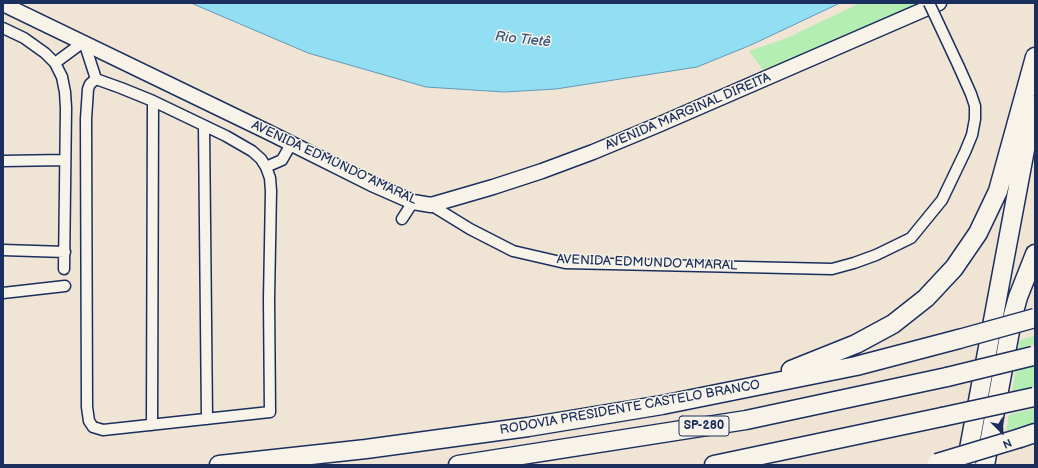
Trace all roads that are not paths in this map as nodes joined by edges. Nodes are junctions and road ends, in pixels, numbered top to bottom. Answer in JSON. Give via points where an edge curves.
{"nodes":[{"id":1,"x":929,"y":3,"type":"edge"},
{"id":2,"x":939,"y":3,"type":"edge"},
{"id":3,"x":3,"y":4,"type":"edge"},
{"id":4,"x":3,"y":28,"type":"edge"},
{"id":5,"x":83,"y":44,"type":"junction"},
{"id":6,"x":1035,"y":57,"type":"edge"},
{"id":7,"x":55,"y":63,"type":"junction"},
{"id":8,"x":96,"y":79,"type":"junction"},
{"id":9,"x":1035,"y":80,"type":"edge"},
{"id":10,"x":153,"y":102,"type":"junction"},
{"id":11,"x":204,"y":126,"type":"junction"},
{"id":12,"x":291,"y":144,"type":"junction"},
{"id":13,"x":64,"y":160,"type":"junction"},
{"id":14,"x":3,"y":161,"type":"edge"},
{"id":15,"x":266,"y":167,"type":"junction"},
{"id":16,"x":412,"y":202,"type":"junction"},
{"id":17,"x":431,"y":205,"type":"junction"},
{"id":18,"x":402,"y":219,"type":"dead end"},
{"id":19,"x":3,"y":250,"type":"edge"},
{"id":20,"x":65,"y":252,"type":"junction"},
{"id":21,"x":1035,"y":254,"type":"edge"},
{"id":22,"x":64,"y":269,"type":"dead end"},
{"id":23,"x":65,"y":286,"type":"dead end"},
{"id":24,"x":3,"y":293,"type":"edge"},
{"id":25,"x":1035,"y":318,"type":"edge"},
{"id":26,"x":1034,"y":356,"type":"edge"},
{"id":27,"x":731,"y":391,"type":"junction"},
{"id":28,"x":1035,"y":397,"type":"edge"},
{"id":29,"x":206,"y":419,"type":"junction"},
{"id":30,"x":152,"y":425,"type":"junction"},
{"id":31,"x":1028,"y":436,"type":"edge"},
{"id":32,"x":933,"y":464,"type":"edge"},
{"id":33,"x":219,"y":465,"type":"edge"},
{"id":34,"x":458,"y":465,"type":"edge"},
{"id":35,"x":714,"y":465,"type":"edge"},
{"id":36,"x":966,"y":465,"type":"edge"},
{"id":37,"x":985,"y":465,"type":"edge"}],
"edges":[{"from":1,"to":17,"type":"street","name":"AVENIDA EDMUNDO AMARAL","bridge":true,"via":[[972,94],[975,106],[972,135],[942,200],[911,238],[854,264],[832,269],[565,262],[512,251]]},
{"from":2,"to":17,"type":"main road","name":"AVENIDA MARGINAL DIREITA","via":[[658,126],[542,171]]},
{"from":3,"to":5,"type":"main road","name":"AVENIDA EDMUNDO AMARAL"},
{"from":4,"to":7,"type":"street","via":[[34,44]]},
{"from":5,"to":7,"type":"street"},
{"from":5,"to":8,"type":"street"},
{"from":5,"to":12,"type":"main road","name":"AVENIDA EDMUNDO AMARAL"},
{"from":6,"to":27,"type":"highway","via":[[1003,175],[992,205],[967,251],[941,283],[893,324],[868,338],[816,361]]},
{"from":7,"to":13,"type":"street","via":[[62,77],[65,92]]},
{"from":8,"to":10,"type":"street"},
{"from":8,"to":30,"type":"street","via":[[88,89],[86,119],[89,421],[93,427],[102,430]]},
{"from":9,"to":36,"type":"highway","via":[[1029,128]]},
{"from":10,"to":11,"type":"street"},
{"from":10,"to":30,"type":"street"},
{"from":11,"to":15,"type":"street","via":[[252,151],[261,158]]},
{"from":11,"to":29,"type":"street"},
{"from":12,"to":15,"type":"street","via":[[282,160]]},
{"from":12,"to":16,"type":"main road","name":"AVENIDA EDMUNDO AMARAL"},
{"from":13,"to":14,"type":"street"},
{"from":13,"to":20,"type":"street"},
{"from":15,"to":29,"type":"street","via":[[271,192],[270,412]]},
{"from":16,"to":17,"type":"main road","name":"AVENIDA EDMUNDO AMARAL"},
{"from":16,"to":18,"type":"street"},
{"from":19,"to":20,"type":"street"},
{"from":20,"to":22,"type":"street"},
{"from":21,"to":37,"type":"highway","via":[[1013,315]]},
{"from":23,"to":24,"type":"street"},
{"from":25,"to":27,"type":"highway","name":"RODOVIA PRESIDENTE CASTELO BRANCO","bridge":true,"via":[[856,366]]},
{"from":26,"to":34,"type":"highway","name":"RODOVIA PRESIDENTE CASTELO BRANCO","number":"SP-280","bridge":true,"via":[[746,420]]},
{"from":27,"to":33,"type":"highway","name":"RODOVIA PRESIDENTE CASTELO BRANCO","via":[[528,427],[366,449]]},
{"from":28,"to":35,"type":"highway","bridge":true},
{"from":29,"to":30,"type":"street"},
{"from":31,"to":32,"type":"highway","bridge":true}]}
